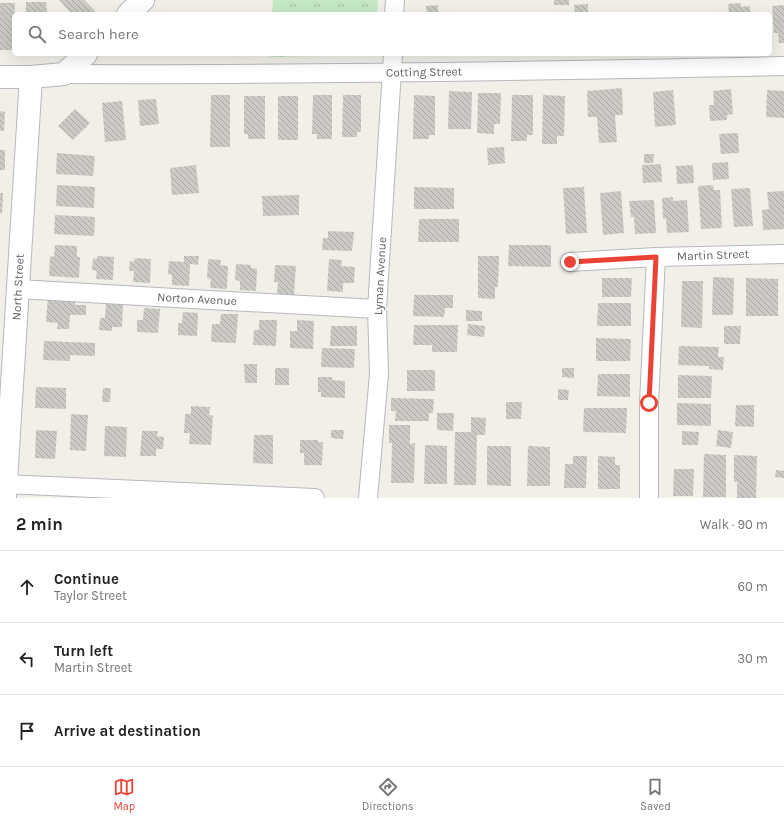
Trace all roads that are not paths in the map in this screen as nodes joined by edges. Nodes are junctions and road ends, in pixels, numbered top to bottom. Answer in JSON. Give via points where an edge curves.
{"nodes":[{"id":1,"x":144,"y":0,"type":"edge"},
{"id":2,"x":395,"y":0,"type":"edge"},
{"id":3,"x":130,"y":12,"type":"edge"},
{"id":4,"x":394,"y":12,"type":"edge"},
{"id":5,"x":84,"y":56,"type":"edge"},
{"id":6,"x":393,"y":56,"type":"edge"},
{"id":7,"x":784,"y":66,"type":"edge"},
{"id":8,"x":392,"y":73,"type":"junction"},
{"id":9,"x":64,"y":74,"type":"junction"},
{"id":10,"x":0,"y":77,"type":"edge"},
{"id":11,"x":30,"y":77,"type":"junction"},
{"id":12,"x":784,"y":254,"type":"edge"},
{"id":13,"x":656,"y":257,"type":"junction"},
{"id":14,"x":570,"y":262,"type":"dead end"},
{"id":15,"x":18,"y":289,"type":"junction"},
{"id":16,"x":377,"y":309,"type":"junction"},
{"id":17,"x":5,"y":491,"type":"edge"},
{"id":18,"x":105,"y":493,"type":"edge"},
{"id":19,"x":315,"y":498,"type":"edge"},
{"id":20,"x":368,"y":498,"type":"edge"},
{"id":21,"x":649,"y":498,"type":"edge"}],
"edges":[{"from":1,"to":3,"type":"street"},
{"from":2,"to":4,"type":"street"},
{"from":5,"to":9,"type":"street"},
{"from":6,"to":8,"type":"street","name":"Lyman Avenue"},
{"from":7,"to":8,"type":"street","name":"Cotting Street"},
{"from":8,"to":9,"type":"street","name":"Cotting Street"},
{"from":8,"to":16,"type":"street","name":"Lyman Avenue"},
{"from":9,"to":11,"type":"street"},
{"from":10,"to":11,"type":"street"},
{"from":11,"to":15,"type":"street","name":"North Street"},
{"from":12,"to":13,"type":"street","name":"Martin Street"},
{"from":13,"to":14,"type":"street","name":"Martin Street"},
{"from":13,"to":21,"type":"street","via":[[649,403]]},
{"from":15,"to":16,"type":"street","name":"Norton Avenue"},
{"from":15,"to":17,"type":"street","name":"North Street"},
{"from":16,"to":20,"type":"street","name":"Lyman Avenue","via":[[379,374]]},
{"from":17,"to":18,"type":"street"},
{"from":18,"to":19,"type":"street"}]}
